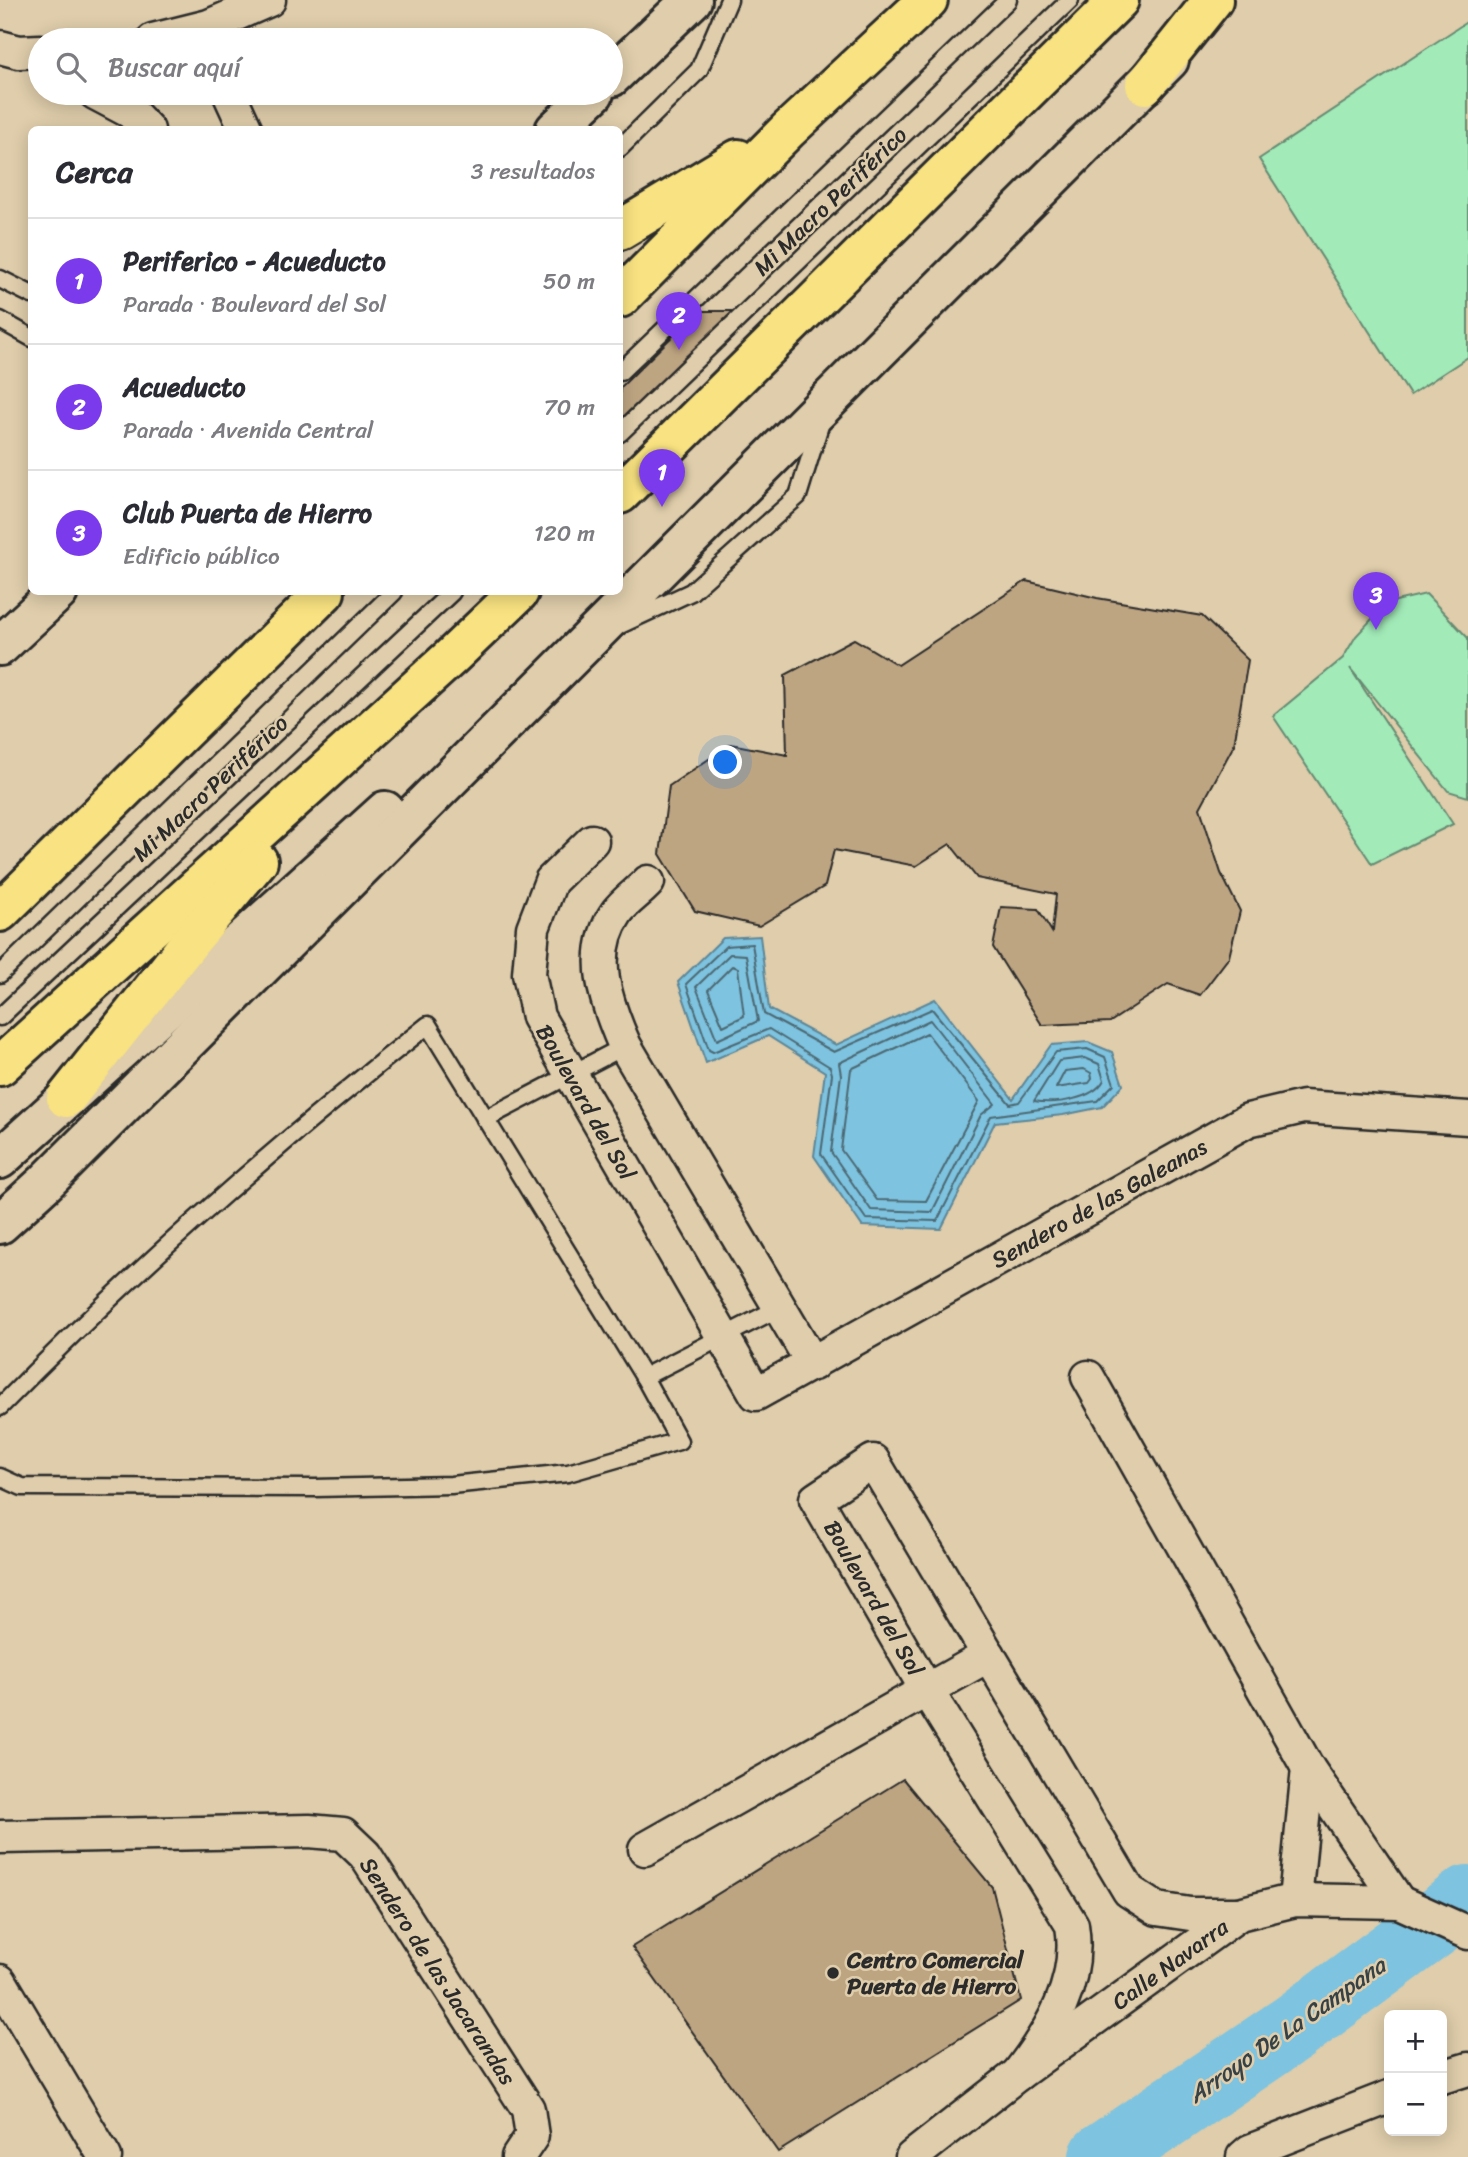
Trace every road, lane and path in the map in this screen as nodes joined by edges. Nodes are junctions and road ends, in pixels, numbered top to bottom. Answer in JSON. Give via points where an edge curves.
{"nodes":[{"id":1,"x":269,"y":0,"type":"edge"},
{"id":2,"x":692,"y":0,"type":"edge"},
{"id":3,"x":729,"y":0,"type":"edge"},
{"id":4,"x":928,"y":0,"type":"edge"},
{"id":5,"x":1008,"y":0,"type":"edge"},
{"id":6,"x":1070,"y":0,"type":"edge"},
{"id":7,"x":1119,"y":0,"type":"edge"},
{"id":8,"x":1213,"y":0,"type":"edge"},
{"id":9,"x":1229,"y":0,"type":"edge"},
{"id":10,"x":220,"y":28,"type":"edge"},
{"id":11,"x":623,"y":66,"type":"edge"},
{"id":12,"x":1145,"y":85,"type":"junction"},
{"id":13,"x":235,"y":105,"type":"edge"},
{"id":14,"x":581,"y":105,"type":"edge"},
{"id":15,"x":244,"y":126,"type":"edge"},
{"id":16,"x":559,"y":126,"type":"edge"},
{"id":17,"x":788,"y":130,"type":"junction"},
{"id":18,"x":623,"y":145,"type":"edge"},
{"id":19,"x":623,"y":228,"type":"edge"},
{"id":20,"x":0,"y":279,"type":"edge"},
{"id":21,"x":28,"y":293,"type":"edge"},
{"id":22,"x":623,"y":295,"type":"edge"},
{"id":23,"x":0,"y":320,"type":"edge"},
{"id":24,"x":28,"y":336,"type":"edge"},
{"id":25,"x":623,"y":369,"type":"edge"},
{"id":26,"x":623,"y":430,"type":"edge"},
{"id":27,"x":623,"y":491,"type":"edge"},
{"id":28,"x":55,"y":595,"type":"edge"},
{"id":29,"x":322,"y":595,"type":"edge"},
{"id":30,"x":391,"y":595,"type":"edge"},
{"id":31,"x":449,"y":595,"type":"edge"},
{"id":32,"x":516,"y":595,"type":"edge"},
{"id":33,"x":593,"y":638,"type":"junction"},
{"id":34,"x":0,"y":646,"type":"edge"},
{"id":35,"x":450,"y":659,"type":"junction"},
{"id":36,"x":592,"y":841,"type":"dead end"},
{"id":37,"x":648,"y":882,"type":"dead end"},
{"id":38,"x":0,"y":912,"type":"edge"},
{"id":39,"x":0,"y":974,"type":"edge"},
{"id":40,"x":0,"y":1017,"type":"edge"},
{"id":41,"x":625,"y":1046,"type":"junction"},
{"id":42,"x":0,"y":1066,"type":"edge"},
{"id":43,"x":571,"y":1076,"type":"junction"},
{"id":44,"x":66,"y":1098,"type":"junction"},
{"id":45,"x":1468,"y":1118,"type":"edge"},
{"id":46,"x":485,"y":1119,"type":"junction"},
{"id":47,"x":0,"y":1160,"type":"edge"},
{"id":48,"x":0,"y":1224,"type":"edge"},
{"id":49,"x":779,"y":1308,"type":"junction"},
{"id":50,"x":721,"y":1336,"type":"junction"},
{"id":51,"x":813,"y":1364,"type":"junction"},
{"id":52,"x":644,"y":1377,"type":"junction"},
{"id":53,"x":1088,"y":1377,"type":"dead end"},
{"id":54,"x":756,"y":1394,"type":"joint"},
{"id":55,"x":0,"y":1407,"type":"edge"},
{"id":56,"x":0,"y":1477,"type":"edge"},
{"id":57,"x":989,"y":1655,"type":"junction"},
{"id":58,"x":926,"y":1689,"type":"junction"},
{"id":59,"x":1308,"y":1768,"type":"junction"},
{"id":60,"x":0,"y":1837,"type":"edge"},
{"id":61,"x":646,"y":1850,"type":"dead end"},
{"id":62,"x":1295,"y":1900,"type":"junction"},
{"id":63,"x":1410,"y":1907,"type":"junction"},
{"id":64,"x":1239,"y":1914,"type":"junction"},
{"id":65,"x":1462,"y":1931,"type":"edge"},
{"id":66,"x":0,"y":1982,"type":"edge"},
{"id":67,"x":1468,"y":2069,"type":"edge"},
{"id":68,"x":1018,"y":2074,"type":"junction"},
{"id":69,"x":1447,"y":2075,"type":"edge"},
{"id":70,"x":1384,"y":2100,"type":"edge"},
{"id":71,"x":104,"y":2157,"type":"edge"},
{"id":72,"x":518,"y":2157,"type":"edge"},
{"id":73,"x":912,"y":2157,"type":"edge"},
{"id":74,"x":1243,"y":2157,"type":"edge"}],
"edges":[{"from":1,"to":10,"type":"street"},
{"from":2,"to":11,"type":"main road"},
{"from":3,"to":18,"type":"lane","via":[[699,70]]},
{"from":4,"to":17,"type":"highway"},
{"from":5,"to":25,"type":"lane","name":"Mi Macro Periférico"},
{"from":6,"to":26,"type":"lane","name":"Mi Macro Periférico"},
{"from":7,"to":27,"type":"highway"},
{"from":8,"to":12,"type":"highway"},
{"from":9,"to":12,"type":"main road"},
{"from":12,"to":33,"type":"main road"},
{"from":13,"to":15,"type":"street"},
{"from":14,"to":16,"type":"main road"},
{"from":17,"to":19,"type":"highway"},
{"from":17,"to":22,"type":"highway"},
{"from":20,"to":21,"type":"lane"},
{"from":23,"to":24,"type":"lane"},
{"from":28,"to":34,"type":"main road"},
{"from":29,"to":38,"type":"highway"},
{"from":30,"to":39,"type":"lane","name":"Mi Macro Periférico"},
{"from":31,"to":40,"type":"lane","name":"Mi Macro Periférico"},
{"from":32,"to":35,"type":"highway"},
{"from":33,"to":44,"type":"main road","via":[[465,739]]},
{"from":33,"to":48,"type":"main road"},
{"from":35,"to":42,"type":"highway"},
{"from":35,"to":44,"type":"highway","via":[[242,878]]},
{"from":36,"to":43,"type":"street","name":"Boulevard del Sol","via":[[551,881],[533,928],[529,974],[538,1017]]},
{"from":37,"to":41,"type":"street","via":[[617,913],[602,950],[604,998]]},
{"from":41,"to":43,"type":"lane"},
{"from":41,"to":49,"type":"street"},
{"from":43,"to":46,"type":"lane"},
{"from":43,"to":50,"type":"street","name":"Boulevard del Sol"},
{"from":44,"to":47,"type":"main road"},
{"from":45,"to":51,"type":"street","name":"Sendero de las Galeanas","via":[[1303,1107],[1248,1120]]},
{"from":46,"to":52,"type":"lane"},
{"from":46,"to":55,"type":"lane","via":[[428,1025],[340,1094],[80,1325]]},
{"from":49,"to":50,"type":"lane"},
{"from":49,"to":51,"type":"street"},
{"from":50,"to":52,"type":"lane"},
{"from":50,"to":54,"type":"street","name":"Boulevard del Sol"},
{"from":51,"to":54,"type":"street","name":"Sendero de las Galeanas"},
{"from":52,"to":56,"type":"lane","via":[[679,1441],[568,1473],[451,1485],[315,1488],[22,1486]]},
{"from":53,"to":59,"type":"street"},
{"from":57,"to":58,"type":"street"},
{"from":57,"to":58,"type":"street","name":"Boulevard del Sol","via":[[873,1461],[816,1499]]},
{"from":57,"to":64,"type":"street","name":"Boulevard del Sol","via":[[1129,1891],[1157,1909]]},
{"from":58,"to":61,"type":"street"},
{"from":58,"to":68,"type":"street","name":"Boulevard del Sol","via":[[1072,1925],[1075,1944],[1062,2005],[1048,2035]]},
{"from":59,"to":62,"type":"street"},
{"from":59,"to":63,"type":"street"},
{"from":60,"to":72,"type":"street","name":"Sendero de las Jacarandas","via":[[343,1834],[365,1855],[528,2109],[532,2136]]},
{"from":62,"to":63,"type":"street","name":"Calle Navarra"},
{"from":62,"to":64,"type":"street","name":"Calle Navarra"},
{"from":63,"to":65,"type":"street","name":"Calle Navarra"},
{"from":64,"to":68,"type":"street","name":"Calle Navarra"},
{"from":66,"to":71,"type":"street"},
{"from":67,"to":69,"type":"street"},
{"from":68,"to":73,"type":"street","name":"Calle Navarra"},
{"from":70,"to":74,"type":"street"}]}
